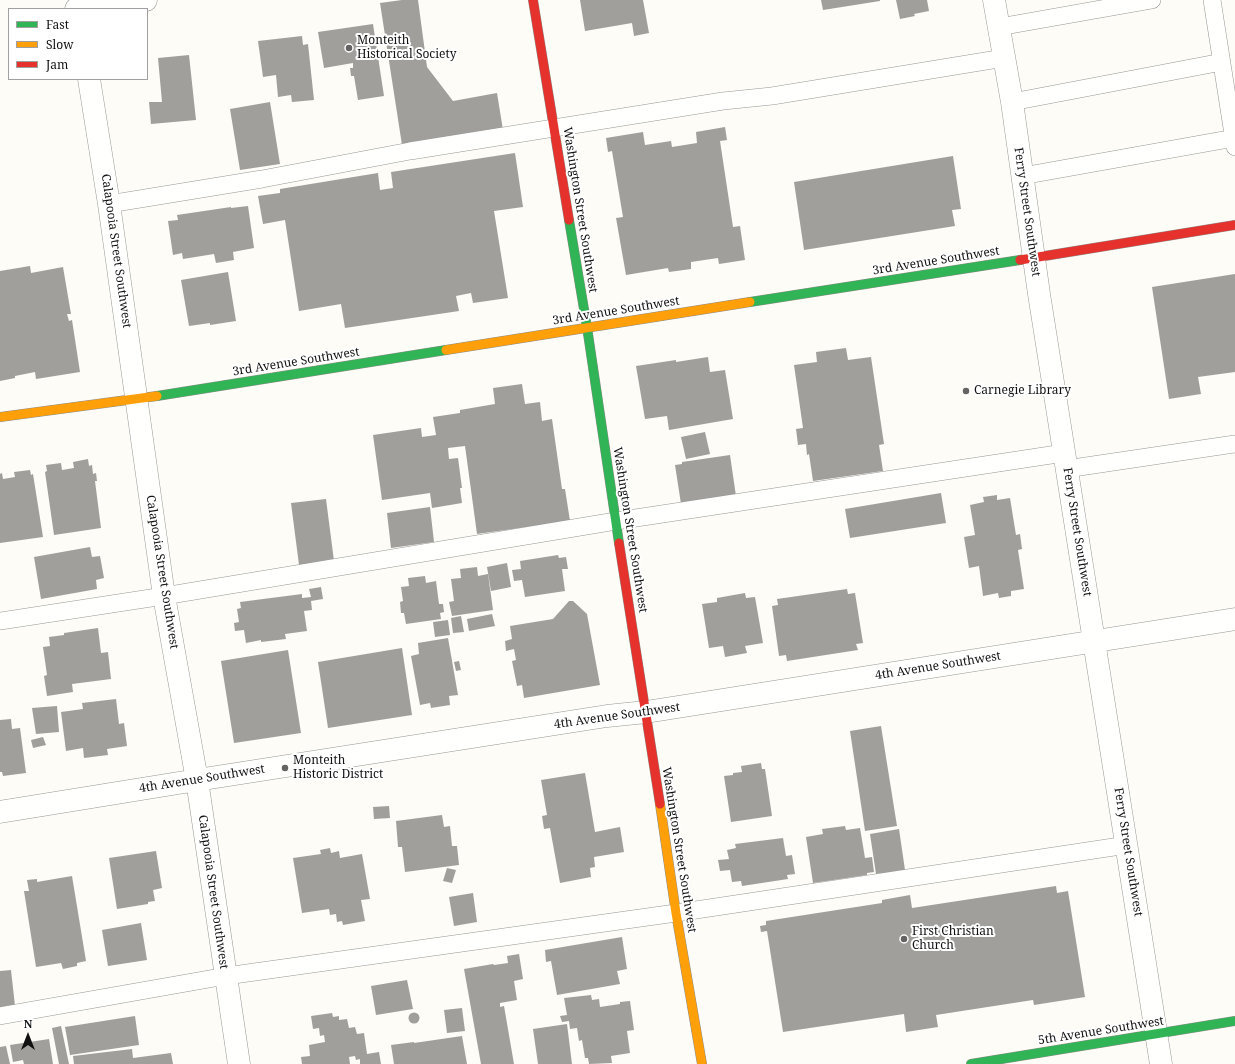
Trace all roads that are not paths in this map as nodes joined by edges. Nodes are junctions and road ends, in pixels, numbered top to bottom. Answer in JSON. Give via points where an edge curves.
{"nodes":[{"id":1,"x":146,"y":0,"type":"edge"},
{"id":2,"x":533,"y":0,"type":"edge"},
{"id":3,"x":994,"y":0,"type":"edge"},
{"id":4,"x":1152,"y":0,"type":"edge"},
{"id":5,"x":1212,"y":0,"type":"edge"},
{"id":6,"x":85,"y":8,"type":"edge"},
{"id":7,"x":999,"y":27,"type":"junction"},
{"id":8,"x":1004,"y":58,"type":"junction"},
{"id":9,"x":1222,"y":62,"type":"junction"},
{"id":10,"x":89,"y":80,"type":"edge"},
{"id":11,"x":1012,"y":102,"type":"junction"},
{"id":12,"x":555,"y":128,"type":"junction"},
{"id":13,"x":1234,"y":143,"type":"edge"},
{"id":14,"x":1022,"y":176,"type":"junction"},
{"id":15,"x":109,"y":204,"type":"junction"},
{"id":16,"x":1235,"y":225,"type":"edge"},
{"id":17,"x":1034,"y":258,"type":"junction"},
{"id":18,"x":587,"y":327,"type":"junction"},
{"id":19,"x":137,"y":399,"type":"junction"},
{"id":20,"x":0,"y":417,"type":"edge"},
{"id":21,"x":1235,"y":444,"type":"edge"},
{"id":22,"x":1065,"y":461,"type":"junction"},
{"id":23,"x":616,"y":520,"type":"junction"},
{"id":24,"x":164,"y":596,"type":"junction"},
{"id":25,"x":1235,"y":619,"type":"edge"},
{"id":26,"x":0,"y":621,"type":"edge"},
{"id":27,"x":1093,"y":642,"type":"junction"},
{"id":28,"x":646,"y":712,"type":"junction"},
{"id":29,"x":197,"y":780,"type":"junction"},
{"id":30,"x":0,"y":812,"type":"edge"},
{"id":31,"x":1127,"y":845,"type":"junction"},
{"id":32,"x":676,"y":913,"type":"junction"},
{"id":33,"x":226,"y":976,"type":"junction"},
{"id":34,"x":0,"y":1016,"type":"edge"},
{"id":35,"x":1235,"y":1021,"type":"edge"},
{"id":36,"x":1156,"y":1034,"type":"junction"},
{"id":37,"x":240,"y":1064,"type":"edge"},
{"id":38,"x":702,"y":1064,"type":"edge"},
{"id":39,"x":971,"y":1064,"type":"edge"},
{"id":40,"x":1161,"y":1064,"type":"edge"}],
"edges":[{"from":1,"to":6,"type":"street"},
{"from":2,"to":12,"type":"street","name":"Washington Street Southwest"},
{"from":3,"to":7,"type":"street","name":"Ferry Street Southwest"},
{"from":4,"to":7,"type":"lane"},
{"from":5,"to":9,"type":"lane"},
{"from":7,"to":8,"type":"street","name":"Ferry Street Southwest"},
{"from":8,"to":11,"type":"street","name":"Ferry Street Southwest"},
{"from":8,"to":12,"type":"lane"},
{"from":9,"to":11,"type":"lane"},
{"from":9,"to":13,"type":"lane"},
{"from":10,"to":15,"type":"street","name":"Calapooia Street Southwest"},
{"from":11,"to":14,"type":"street","name":"Ferry Street Southwest"},
{"from":12,"to":15,"type":"lane"},
{"from":12,"to":18,"type":"street","name":"Washington Street Southwest"},
{"from":13,"to":14,"type":"lane"},
{"from":14,"to":17,"type":"street","name":"Ferry Street Southwest"},
{"from":15,"to":19,"type":"street","name":"Calapooia Street Southwest"},
{"from":16,"to":17,"type":"street","name":"3rd Avenue Southwest"},
{"from":17,"to":18,"type":"street","name":"3rd Avenue Southwest"},
{"from":17,"to":22,"type":"street","name":"Ferry Street Southwest"},
{"from":18,"to":19,"type":"street","name":"3rd Avenue Southwest"},
{"from":18,"to":23,"type":"street","name":"Washington Street Southwest"},
{"from":19,"to":20,"type":"street","name":"3rd Avenue Southwest"},
{"from":19,"to":24,"type":"street","name":"Calapooia Street Southwest"},
{"from":21,"to":22,"type":"lane"},
{"from":22,"to":23,"type":"lane"},
{"from":22,"to":27,"type":"street","name":"Ferry Street Southwest"},
{"from":23,"to":24,"type":"lane"},
{"from":23,"to":28,"type":"street","name":"Washington Street Southwest"},
{"from":24,"to":26,"type":"lane"},
{"from":24,"to":29,"type":"street","name":"Calapooia Street Southwest"},
{"from":25,"to":27,"type":"street","name":"4th Avenue Southwest"},
{"from":27,"to":28,"type":"street","name":"4th Avenue Southwest"},
{"from":27,"to":31,"type":"street","name":"Ferry Street Southwest"},
{"from":28,"to":29,"type":"street","name":"4th Avenue Southwest"},
{"from":28,"to":32,"type":"street","name":"Washington Street Southwest"},
{"from":29,"to":30,"type":"street","name":"4th Avenue Southwest"},
{"from":29,"to":33,"type":"street","name":"Calapooia Street Southwest"},
{"from":31,"to":32,"type":"lane"},
{"from":31,"to":36,"type":"street","name":"Ferry Street Southwest"},
{"from":32,"to":33,"type":"lane"},
{"from":32,"to":38,"type":"street","name":"Washington Street Southwest"},
{"from":33,"to":34,"type":"lane"},
{"from":33,"to":37,"type":"street","name":"Calapooia Street Southwest"},
{"from":35,"to":36,"type":"street","name":"5th Avenue Southwest"},
{"from":36,"to":39,"type":"street","name":"5th Avenue Southwest"},
{"from":36,"to":40,"type":"street","name":"Ferry Street Southwest"}]}
